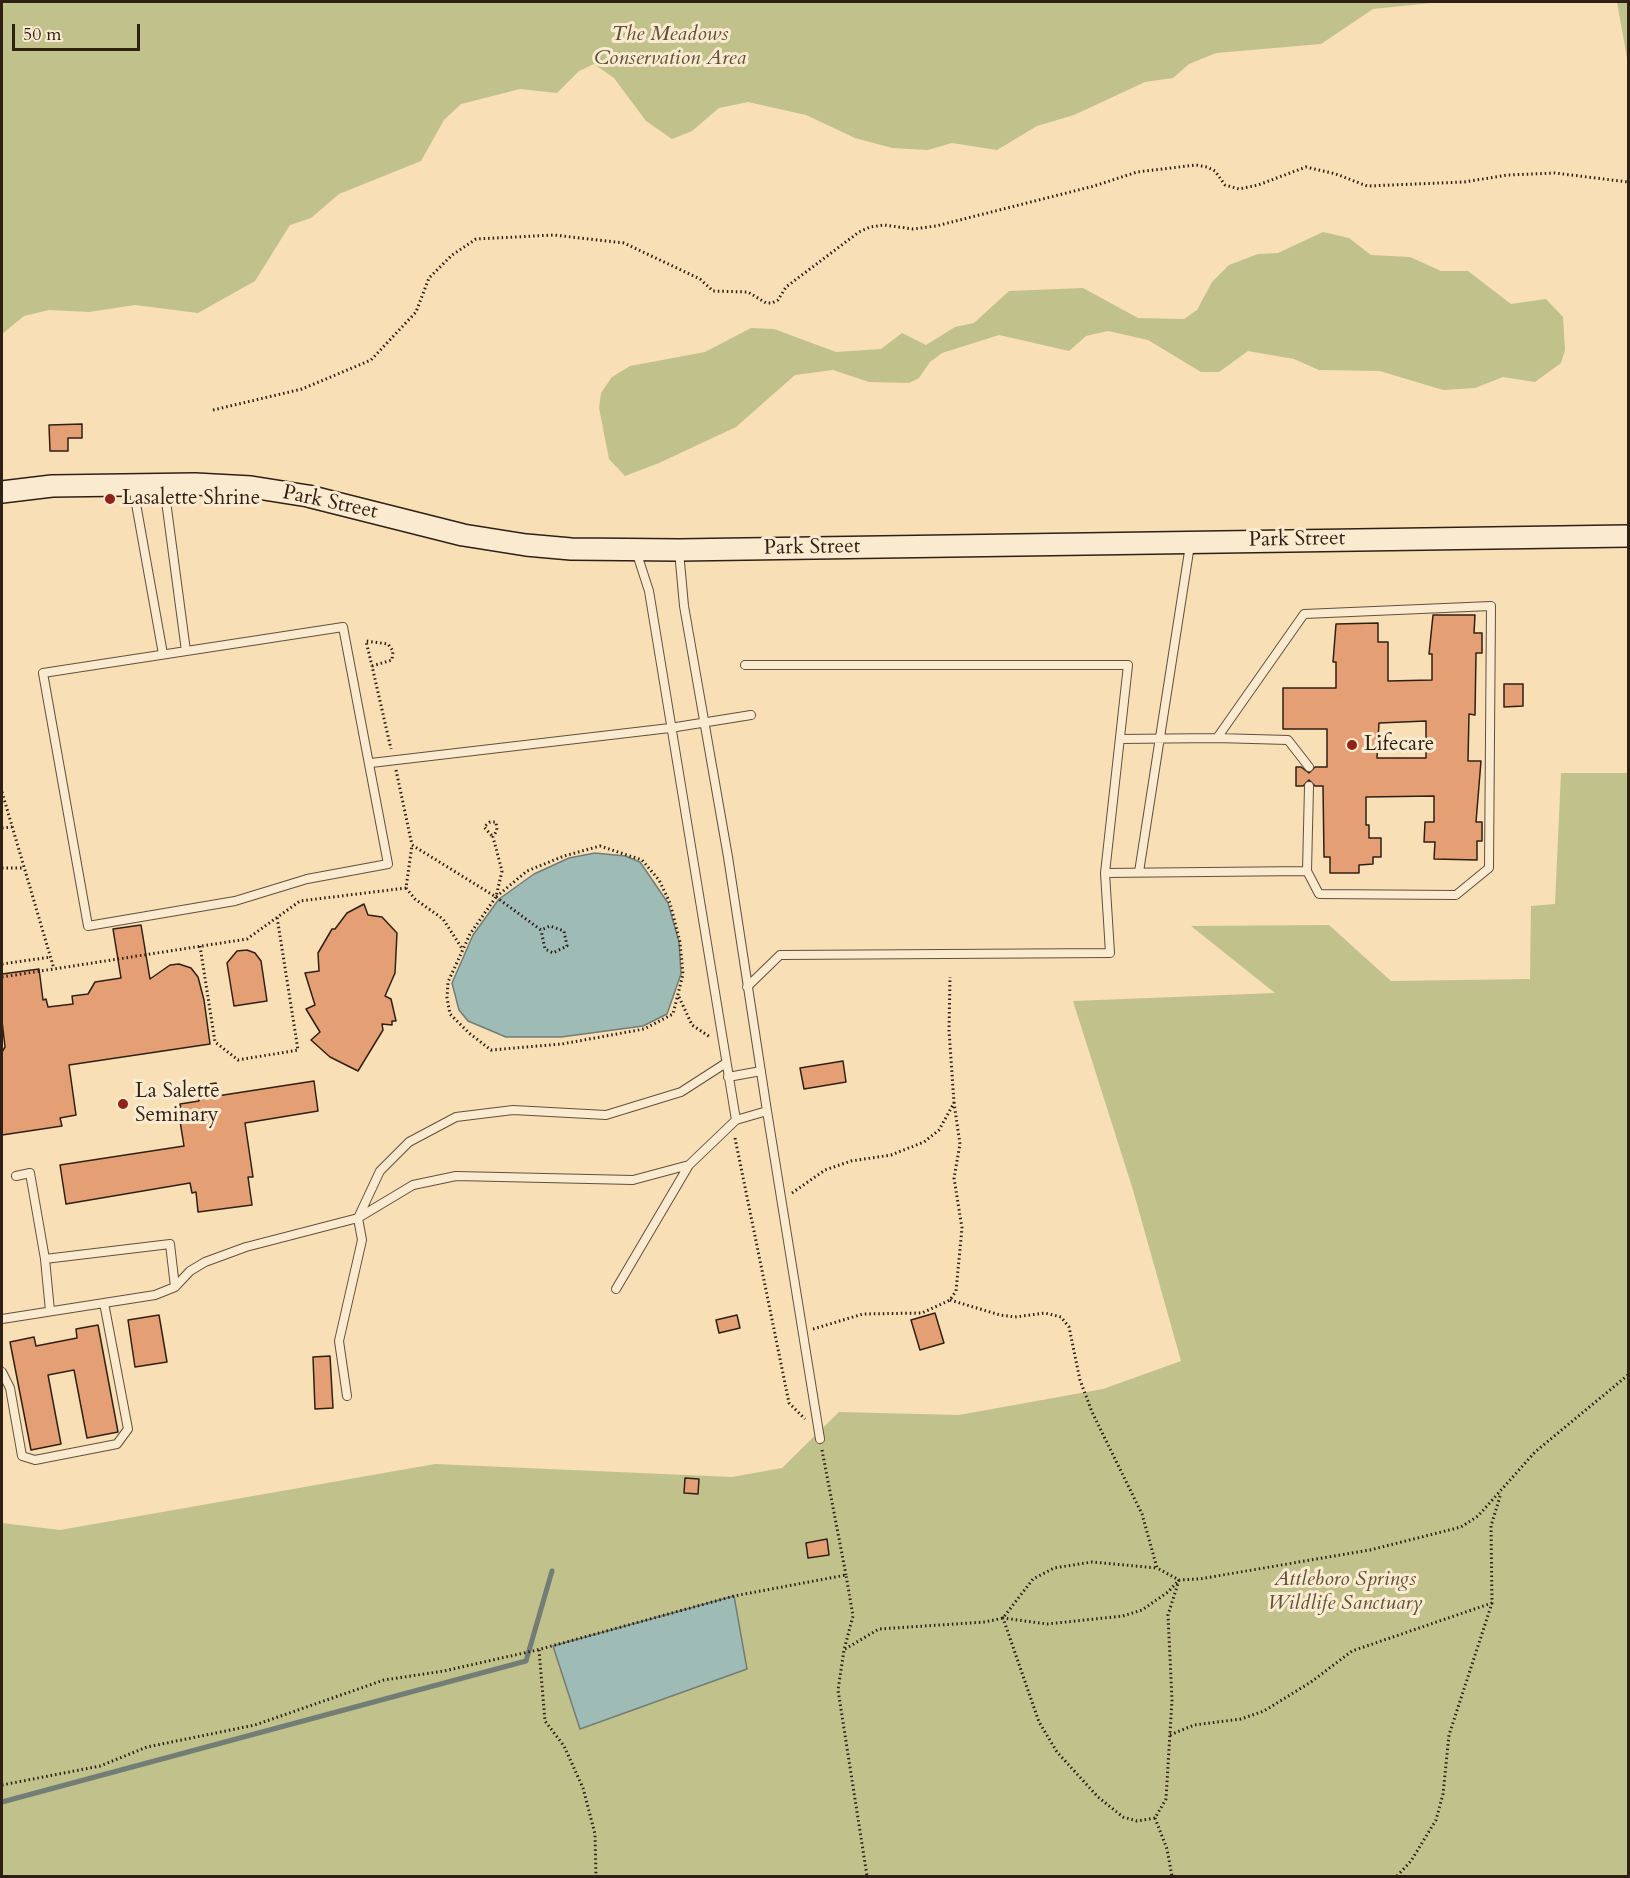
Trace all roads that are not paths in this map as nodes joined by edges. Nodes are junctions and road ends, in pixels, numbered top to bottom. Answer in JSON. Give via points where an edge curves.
{"nodes":[{"id":1,"x":164,"y":484,"type":"junction"},
{"id":2,"x":133,"y":486,"type":"junction"},
{"id":3,"x":2,"y":492,"type":"edge"},
{"id":4,"x":1629,"y":536,"type":"edge"},
{"id":5,"x":1190,"y":542,"type":"junction"},
{"id":6,"x":636,"y":550,"type":"junction"},
{"id":7,"x":679,"y":550,"type":"junction"},
{"id":8,"x":186,"y":651,"type":"junction"},
{"id":9,"x":163,"y":654,"type":"junction"},
{"id":10,"x":745,"y":665,"type":"dead end"},
{"id":11,"x":751,"y":715,"type":"dead end"},
{"id":12,"x":703,"y":722,"type":"junction"},
{"id":13,"x":670,"y":728,"type":"junction"},
{"id":14,"x":1160,"y":738,"type":"junction"},
{"id":15,"x":1217,"y":738,"type":"junction"},
{"id":16,"x":1120,"y":739,"type":"junction"},
{"id":17,"x":370,"y":763,"type":"junction"},
{"id":18,"x":1309,"y":767,"type":"dead end"},
{"id":19,"x":1309,"y":786,"type":"dead end"},
{"id":20,"x":1307,"y":871,"type":"junction"},
{"id":21,"x":1138,"y":872,"type":"junction"},
{"id":22,"x":1105,"y":873,"type":"junction"},
{"id":23,"x":747,"y":987,"type":"junction"},
{"id":24,"x":726,"y":1063,"type":"junction"},
{"id":25,"x":761,"y":1071,"type":"junction"},
{"id":26,"x":728,"y":1077,"type":"junction"},
{"id":27,"x":767,"y":1110,"type":"junction"},
{"id":28,"x":736,"y":1120,"type":"junction"},
{"id":29,"x":689,"y":1165,"type":"junction"},
{"id":30,"x":16,"y":1176,"type":"dead end"},
{"id":31,"x":358,"y":1218,"type":"junction"},
{"id":32,"x":45,"y":1259,"type":"junction"},
{"id":33,"x":175,"y":1287,"type":"junction"},
{"id":34,"x":616,"y":1289,"type":"dead end"},
{"id":35,"x":104,"y":1303,"type":"junction"},
{"id":36,"x":50,"y":1311,"type":"junction"},
{"id":37,"x":2,"y":1319,"type":"edge"},
{"id":38,"x":2,"y":1372,"type":"edge"},
{"id":39,"x":347,"y":1396,"type":"dead end"},
{"id":40,"x":820,"y":1439,"type":"road end"}],
"edges":[{"from":1,"to":2,"type":"main road","name":"Park Street"},
{"from":1,"to":6,"type":"main road","name":"Park Street","via":[[251,487],[308,496],[463,535],[526,546]]},
{"from":1,"to":8,"type":"lane"},
{"from":2,"to":3,"type":"main road","name":"Park Street","via":[[52,486]]},
{"from":2,"to":9,"type":"lane"},
{"from":4,"to":5,"type":"main road","name":"Park Street"},
{"from":5,"to":7,"type":"main road","name":"Park Street"},
{"from":5,"to":14,"type":"lane"},
{"from":6,"to":7,"type":"main road","name":"Park Street"},
{"from":6,"to":13,"type":"lane","via":[[649,591]]},
{"from":7,"to":12,"type":"lane"},
{"from":8,"to":9,"type":"lane"},
{"from":8,"to":17,"type":"lane","via":[[343,627]]},
{"from":9,"to":17,"type":"lane","via":[[43,673],[88,926],[235,901],[307,879],[388,864]]},
{"from":10,"to":16,"type":"lane","via":[[1128,665]]},
{"from":11,"to":12,"type":"lane"},
{"from":12,"to":13,"type":"lane"},
{"from":12,"to":23,"type":"lane"},
{"from":13,"to":17,"type":"lane"},
{"from":13,"to":24,"type":"lane"},
{"from":14,"to":15,"type":"lane"},
{"from":14,"to":16,"type":"lane"},
{"from":14,"to":21,"type":"lane"},
{"from":15,"to":18,"type":"lane","via":[[1288,740]]},
{"from":15,"to":20,"type":"lane","via":[[1304,614],[1491,606],[1489,868],[1456,895],[1319,894]]},
{"from":16,"to":22,"type":"lane"},
{"from":19,"to":20,"type":"lane"},
{"from":20,"to":21,"type":"lane"},
{"from":21,"to":22,"type":"lane"},
{"from":22,"to":23,"type":"lane","via":[[1110,952],[780,954]]},
{"from":23,"to":25,"type":"lane"},
{"from":24,"to":26,"type":"lane"},
{"from":24,"to":31,"type":"lane","via":[[681,1092],[606,1115],[513,1110],[456,1117],[409,1142],[380,1171]]},
{"from":25,"to":26,"type":"lane"},
{"from":25,"to":27,"type":"lane"},
{"from":26,"to":28,"type":"lane"},
{"from":27,"to":28,"type":"lane"},
{"from":27,"to":40,"type":"lane"},
{"from":28,"to":29,"type":"lane"},
{"from":29,"to":31,"type":"lane","via":[[633,1180],[456,1176],[413,1185]]},
{"from":29,"to":34,"type":"lane"},
{"from":30,"to":32,"type":"lane","via":[[30,1173]]},
{"from":31,"to":33,"type":"lane","via":[[246,1247],[205,1262]]},
{"from":31,"to":39,"type":"lane","via":[[362,1240],[339,1341]]},
{"from":32,"to":33,"type":"lane","via":[[170,1244]]},
{"from":32,"to":36,"type":"lane"},
{"from":33,"to":35,"type":"lane","via":[[154,1295]]},
{"from":35,"to":36,"type":"lane"},
{"from":35,"to":38,"type":"lane","via":[[128,1429],[117,1444],[35,1460],[22,1456],[10,1388]]},
{"from":36,"to":37,"type":"lane"}]}
